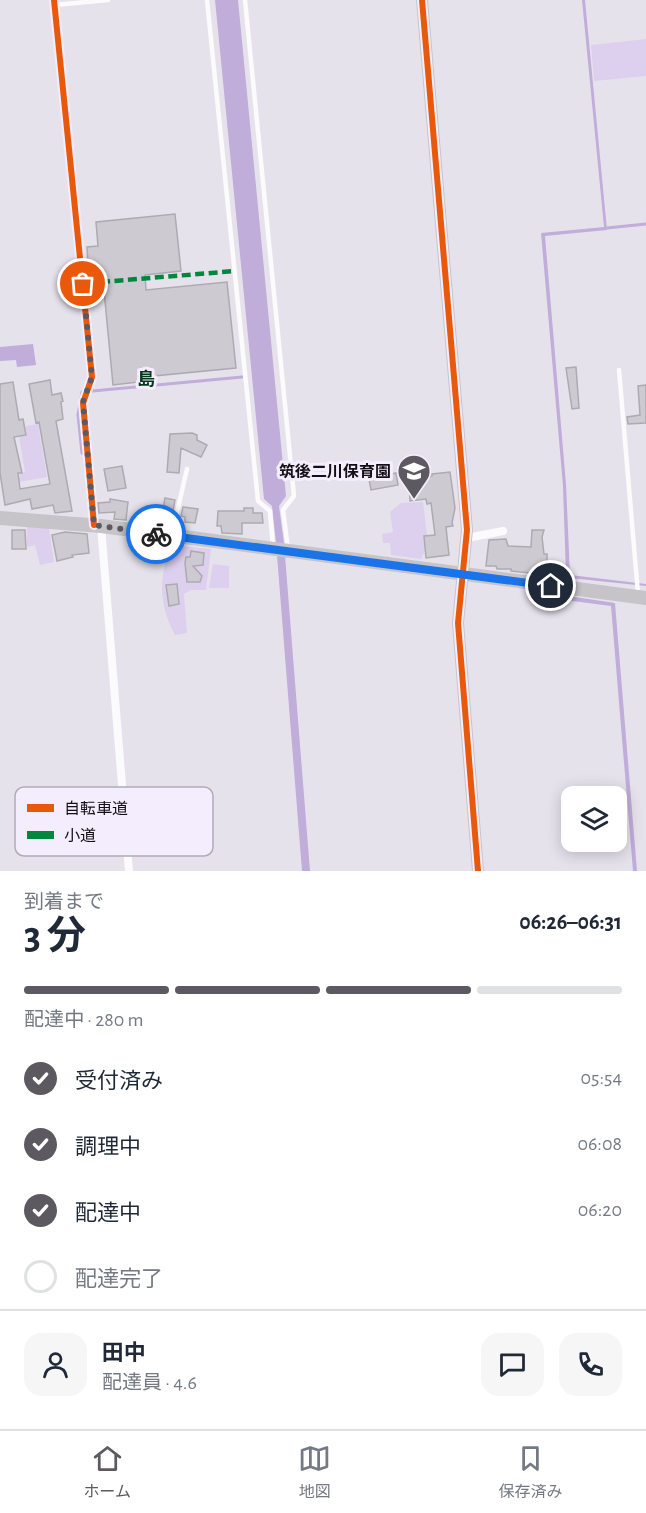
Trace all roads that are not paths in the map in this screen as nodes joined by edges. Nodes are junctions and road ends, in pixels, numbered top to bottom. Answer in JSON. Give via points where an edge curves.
{"nodes":[{"id":1,"x":108,"y":0,"type":"edge"},
{"id":2,"x":207,"y":0,"type":"edge"},
{"id":3,"x":245,"y":0,"type":"edge"},
{"id":4,"x":422,"y":0,"type":"edge"},
{"id":5,"x":54,"y":3,"type":"edge"},
{"id":6,"x":619,"y":370,"type":"dead end"},
{"id":7,"x":187,"y":469,"type":"dead end"},
{"id":8,"x":0,"y":518,"type":"edge"},
{"id":9,"x":98,"y":526,"type":"junction"},
{"id":10,"x":503,"y":531,"type":"dead end"},
{"id":11,"x":172,"y":536,"type":"junction"},
{"id":12,"x":467,"y":538,"type":"junction"},
{"id":13,"x":273,"y":550,"type":"junction"},
{"id":14,"x":288,"y":552,"type":"junction"},
{"id":15,"x":464,"y":575,"type":"junction"},
{"id":16,"x":641,"y":595,"type":"edge"},
{"id":17,"x":121,"y":787,"type":"edge"},
{"id":18,"x":128,"y":856,"type":"edge"},
{"id":19,"x":129,"y":871,"type":"edge"},
{"id":20,"x":478,"y":871,"type":"edge"}],
"edges":[{"from":1,"to":5,"type":"lane"},
{"from":2,"to":13,"type":"lane","via":[[258,501],[270,511]]},
{"from":3,"to":14,"type":"lane","via":[[294,496],[283,510]]},
{"from":4,"to":12,"type":"street"},
{"from":5,"to":9,"type":"street","via":[[92,377],[83,402]]},
{"from":6,"to":16,"type":"lane"},
{"from":7,"to":11,"type":"lane"},
{"from":8,"to":9,"type":"main road"},
{"from":9,"to":11,"type":"main road"},
{"from":9,"to":17,"type":"street"},
{"from":10,"to":12,"type":"street"},
{"from":11,"to":13,"type":"main road"},
{"from":12,"to":15,"type":"street"},
{"from":13,"to":14,"type":"main road"},
{"from":14,"to":15,"type":"main road"},
{"from":15,"to":16,"type":"main road"},
{"from":15,"to":20,"type":"street","via":[[458,623]]},
{"from":18,"to":19,"type":"street"}]}
